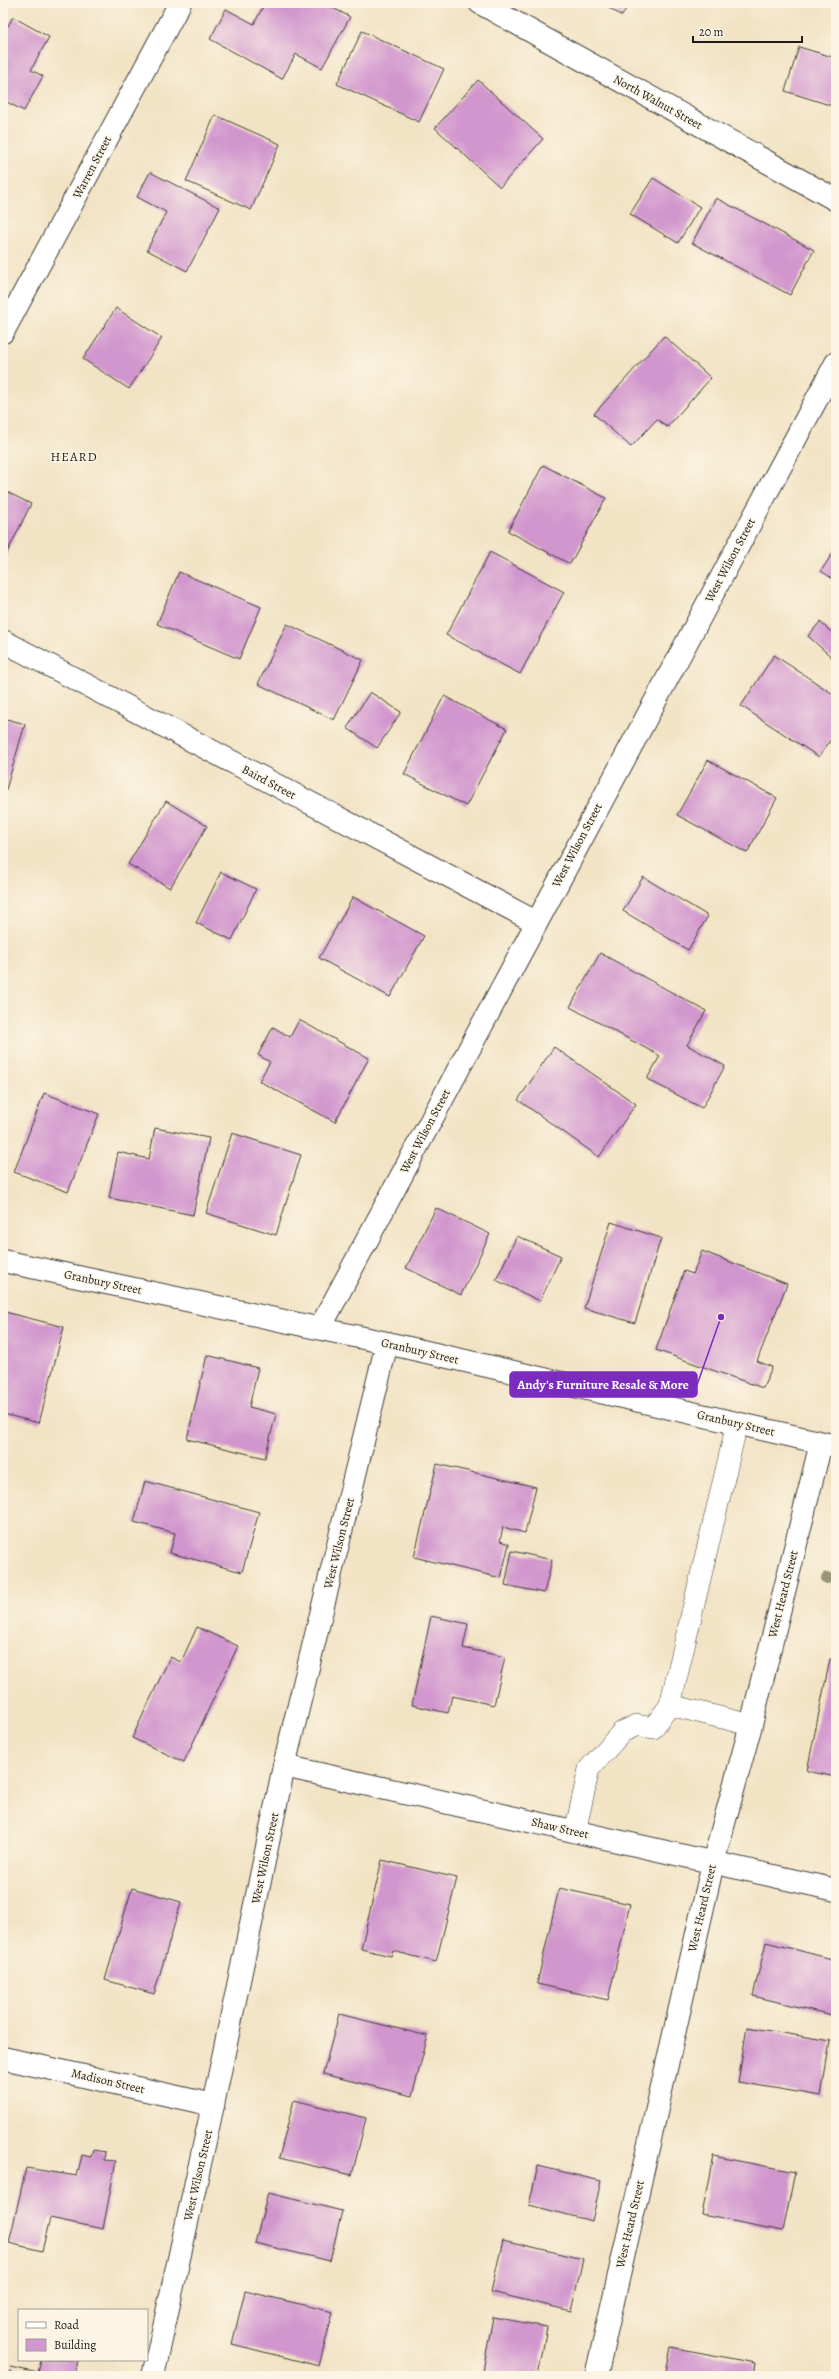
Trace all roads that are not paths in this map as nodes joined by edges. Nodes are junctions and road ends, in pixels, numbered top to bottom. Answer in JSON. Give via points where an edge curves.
{"nodes":[{"id":1,"x":180,"y":3,"type":"edge"},
{"id":2,"x":480,"y":3,"type":"edge"},
{"id":3,"x":836,"y":200,"type":"edge"},
{"id":4,"x":3,"y":332,"type":"edge"},
{"id":5,"x":836,"y":363,"type":"edge"},
{"id":6,"x":3,"y":641,"type":"edge"},
{"id":7,"x":536,"y":922,"type":"junction"},
{"id":8,"x":3,"y":1260,"type":"edge"},
{"id":9,"x":320,"y":1328,"type":"junction"},
{"id":10,"x":387,"y":1343,"type":"junction"},
{"id":11,"x":737,"y":1424,"type":"junction"},
{"id":12,"x":828,"y":1444,"type":"edge"},
{"id":13,"x":670,"y":1706,"type":"junction"},
{"id":14,"x":751,"y":1726,"type":"junction"},
{"id":15,"x":284,"y":1766,"type":"junction"},
{"id":16,"x":575,"y":1832,"type":"junction"},
{"id":17,"x":713,"y":1863,"type":"junction"},
{"id":18,"x":836,"y":1890,"type":"edge"},
{"id":19,"x":3,"y":2058,"type":"edge"},
{"id":20,"x":214,"y":2105,"type":"junction"},
{"id":21,"x":153,"y":2376,"type":"edge"},
{"id":22,"x":596,"y":2376,"type":"edge"}],
"edges":[{"from":1,"to":4,"type":"street","name":"Warren Street"},
{"from":2,"to":3,"type":"street","name":"North Walnut Street"},
{"from":5,"to":7,"type":"street","name":"West Wilson Street"},
{"from":6,"to":7,"type":"street","name":"Baird Street"},
{"from":7,"to":9,"type":"street","name":"West Wilson Street"},
{"from":8,"to":9,"type":"street","name":"Granbury Street"},
{"from":9,"to":10,"type":"street","name":"Granbury Street"},
{"from":10,"to":11,"type":"street","name":"Granbury Street"},
{"from":10,"to":15,"type":"street","name":"West Wilson Street"},
{"from":11,"to":12,"type":"street","name":"Granbury Street"},
{"from":11,"to":13,"type":"lane"},
{"from":12,"to":14,"type":"street","name":"West Heard Street"},
{"from":13,"to":14,"type":"lane"},
{"from":13,"to":16,"type":"lane","via":[[653,1728],[637,1725],[622,1732],[590,1769]]},
{"from":14,"to":17,"type":"street","name":"West Heard Street"},
{"from":15,"to":16,"type":"street","name":"Shaw Street"},
{"from":15,"to":20,"type":"street","name":"West Wilson Street"},
{"from":16,"to":17,"type":"street","name":"Shaw Street"},
{"from":17,"to":18,"type":"street","name":"Shaw Street"},
{"from":17,"to":22,"type":"street","name":"West Heard Street"},
{"from":19,"to":20,"type":"street","name":"Madison Street"},
{"from":20,"to":21,"type":"street","name":"West Wilson Street"}]}
